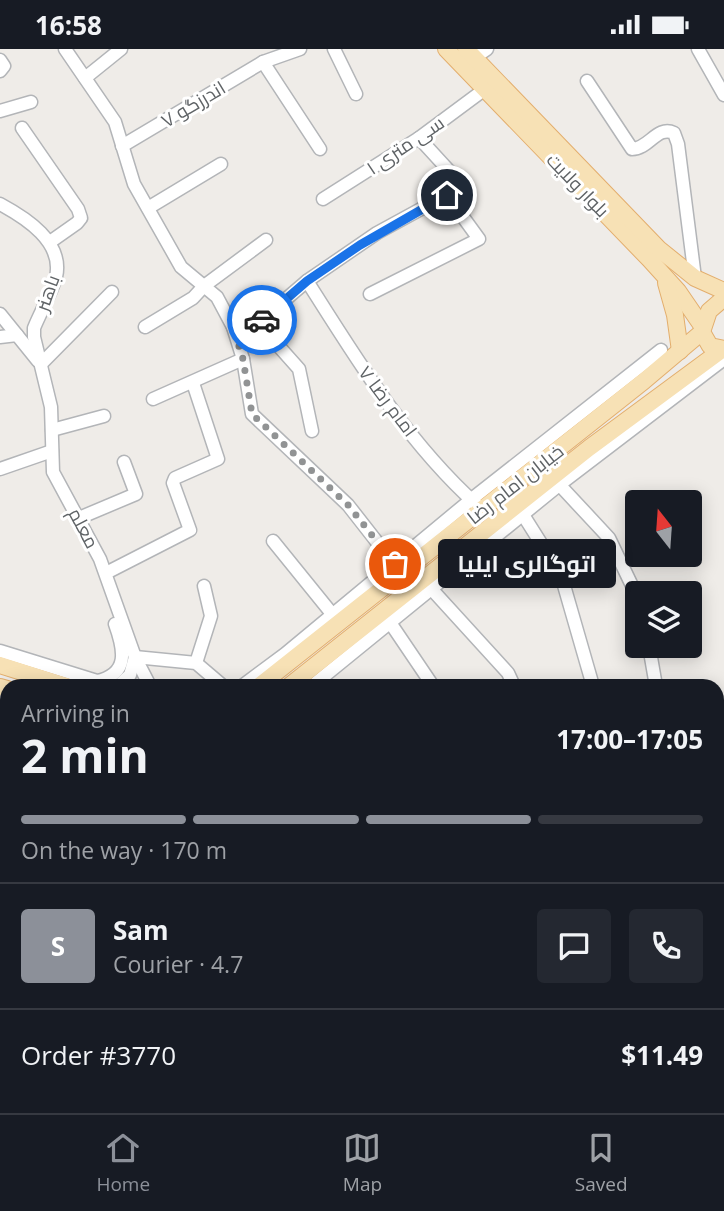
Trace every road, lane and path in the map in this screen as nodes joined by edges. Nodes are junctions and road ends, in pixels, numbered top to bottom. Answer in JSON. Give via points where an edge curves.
{"nodes":[{"id":1,"x":65,"y":49,"type":"edge"},
{"id":2,"x":121,"y":49,"type":"edge"},
{"id":3,"x":300,"y":49,"type":"edge"},
{"id":4,"x":334,"y":49,"type":"edge"},
{"id":5,"x":446,"y":49,"type":"edge"},
{"id":6,"x":698,"y":49,"type":"edge"},
{"id":7,"x":476,"y":52,"type":"edge"},
{"id":8,"x":0,"y":60,"type":"edge"},
{"id":9,"x":263,"y":62,"type":"junction"},
{"id":10,"x":0,"y":71,"type":"edge"},
{"id":11,"x":85,"y":78,"type":"junction"},
{"id":12,"x":587,"y":81,"type":"dead end"},
{"id":13,"x":485,"y":89,"type":"junction"},
{"id":14,"x":356,"y":94,"type":"dead end"},
{"id":15,"x":724,"y":95,"type":"edge"},
{"id":16,"x":31,"y":102,"type":"dead end"},
{"id":17,"x":0,"y":111,"type":"edge"},
{"id":18,"x":22,"y":128,"type":"dead end"},
{"id":19,"x":419,"y":138,"type":"junction"},
{"id":20,"x":122,"y":146,"type":"junction"},
{"id":21,"x":320,"y":149,"type":"dead end"},
{"id":22,"x":221,"y":164,"type":"dead end"},
{"id":23,"x":447,"y":195,"type":"junction"},
{"id":24,"x":323,"y":199,"type":"dead end"},
{"id":25,"x":0,"y":204,"type":"edge"},
{"id":26,"x":148,"y":208,"type":"junction"},
{"id":27,"x":266,"y":240,"type":"dead end"},
{"id":28,"x":50,"y":242,"type":"junction"},
{"id":29,"x":654,"y":254,"type":"junction"},
{"id":30,"x":663,"y":275,"type":"junction"},
{"id":31,"x":695,"y":278,"type":"junction"},
{"id":32,"x":307,"y":281,"type":"junction"},
{"id":33,"x":204,"y":286,"type":"junction"},
{"id":34,"x":724,"y":291,"type":"edge"},
{"id":35,"x":111,"y":292,"type":"dead end"},
{"id":36,"x":370,"y":294,"type":"dead end"},
{"id":37,"x":724,"y":298,"type":"edge"},
{"id":38,"x":0,"y":314,"type":"edge"},
{"id":39,"x":258,"y":323,"type":"junction"},
{"id":40,"x":145,"y":327,"type":"dead end"},
{"id":41,"x":233,"y":327,"type":"junction"},
{"id":42,"x":702,"y":329,"type":"junction"},
{"id":43,"x":17,"y":335,"type":"junction"},
{"id":44,"x":0,"y":337,"type":"edge"},
{"id":45,"x":724,"y":349,"type":"edge"},
{"id":46,"x":661,"y":350,"type":"dead end"},
{"id":47,"x":680,"y":351,"type":"junction"},
{"id":48,"x":243,"y":359,"type":"junction"},
{"id":49,"x":724,"y":359,"type":"edge"},
{"id":50,"x":41,"y":364,"type":"junction"},
{"id":51,"x":692,"y":371,"type":"junction"},
{"id":52,"x":644,"y":381,"type":"junction"},
{"id":53,"x":193,"y":383,"type":"junction"},
{"id":54,"x":153,"y":398,"type":"dead end"},
{"id":55,"x":104,"y":416,"type":"dead end"},
{"id":56,"x":52,"y":430,"type":"junction"},
{"id":57,"x":312,"y":431,"type":"dead end"},
{"id":58,"x":52,"y":451,"type":"junction"},
{"id":59,"x":124,"y":461,"type":"dead end"},
{"id":60,"x":0,"y":469,"type":"edge"},
{"id":61,"x":556,"y":481,"type":"junction"},
{"id":62,"x":477,"y":505,"type":"junction"},
{"id":63,"x":520,"y":510,"type":"junction"},
{"id":64,"x":79,"y":518,"type":"junction"},
{"id":65,"x":273,"y":541,"type":"dead end"},
{"id":66,"x":399,"y":569,"type":"junction"},
{"id":67,"x":106,"y":573,"type":"junction"},
{"id":68,"x":630,"y":581,"type":"edge"},
{"id":69,"x":427,"y":585,"type":"junction"},
{"id":70,"x":204,"y":586,"type":"dead end"},
{"id":71,"x":122,"y":593,"type":"dead end"},
{"id":72,"x":107,"y":597,"type":"dead end"},
{"id":73,"x":386,"y":617,"type":"junction"},
{"id":74,"x":336,"y":619,"type":"junction"},
{"id":75,"x":0,"y":651,"type":"edge"},
{"id":76,"x":138,"y":654,"type":"junction"},
{"id":77,"x":651,"y":658,"type":"edge"},
{"id":78,"x":196,"y":663,"type":"junction"},
{"id":79,"x":0,"y":665,"type":"edge"},
{"id":80,"x":148,"y":667,"type":"dead end"},
{"id":81,"x":44,"y":679,"type":"edge"},
{"id":82,"x":91,"y":679,"type":"edge"},
{"id":83,"x":103,"y":679,"type":"edge"},
{"id":84,"x":126,"y":679,"type":"edge"},
{"id":85,"x":147,"y":679,"type":"edge"},
{"id":86,"x":155,"y":679,"type":"edge"},
{"id":87,"x":215,"y":679,"type":"edge"},
{"id":88,"x":253,"y":679,"type":"edge"},
{"id":89,"x":267,"y":679,"type":"edge"},
{"id":90,"x":299,"y":679,"type":"edge"},
{"id":91,"x":320,"y":679,"type":"edge"},
{"id":92,"x":428,"y":679,"type":"edge"},
{"id":93,"x":511,"y":679,"type":"edge"},
{"id":94,"x":591,"y":679,"type":"edge"},
{"id":95,"x":655,"y":679,"type":"edge"}],
"edges":[{"from":1,"to":11,"type":"street"},
{"from":2,"to":11,"type":"street"},
{"from":3,"to":9,"type":"street","name":"اندرزگو ۷"},
{"from":4,"to":14,"type":"street"},
{"from":5,"to":13,"type":"main road","name":"بلوار ولایت"},
{"from":6,"to":15,"type":"street"},
{"from":7,"to":29,"type":"main road","name":"بلوار ولایت"},
{"from":8,"to":10,"type":"street","via":[[4,66]]},
{"from":9,"to":20,"type":"street","name":"اندرزگو ۷"},
{"from":9,"to":21,"type":"street"},
{"from":11,"to":20,"type":"street","via":[[115,122]]},
{"from":12,"to":31,"type":"street","via":[[632,149],[638,150],[662,131],[674,133]]},
{"from":13,"to":19,"type":"street","name":"سی متری ۱"},
{"from":13,"to":29,"type":"main road","name":"بلوار ولایت"},
{"from":16,"to":17,"type":"street"},
{"from":18,"to":28,"type":"street","via":[[81,218]]},
{"from":19,"to":23,"type":"street","via":[[463,186]]},
{"from":19,"to":24,"type":"street","name":"سی متری ۱"},
{"from":20,"to":26,"type":"street","via":[[134,184]]},
{"from":22,"to":26,"type":"street"},
{"from":23,"to":32,"type":"street","via":[[377,233]]},
{"from":23,"to":36,"type":"street","via":[[479,239]]},
{"from":25,"to":28,"type":"street","via":[[25,218]]},
{"from":26,"to":33,"type":"street","via":[[181,267]]},
{"from":27,"to":33,"type":"street"},
{"from":28,"to":50,"type":"street","name":"باهنر","via":[[56,277],[34,328]]},
{"from":29,"to":30,"type":"main road","name":"بلوار ولایت"},
{"from":29,"to":31,"type":"main road","name":"بلوار ولایت"},
{"from":30,"to":42,"type":"main road","name":"بلوار ولایت"},
{"from":30,"to":47,"type":"main road"},
{"from":31,"to":34,"type":"main road","name":"بلوار ولایت"},
{"from":32,"to":39,"type":"street"},
{"from":32,"to":62,"type":"street","name":"امام رضا ۷","via":[[372,382],[445,477]]},
{"from":33,"to":40,"type":"street"},
{"from":33,"to":41,"type":"street","via":[[217,297]]},
{"from":35,"to":50,"type":"street"},
{"from":37,"to":42,"type":"main road","name":"خیابان امام رضا","via":[[709,311]]},
{"from":38,"to":43,"type":"street"},
{"from":39,"to":41,"type":"street"},
{"from":39,"to":57,"type":"street","via":[[299,369]]},
{"from":41,"to":48,"type":"street"},
{"from":42,"to":45,"type":"main road","name":"بلوار ولایت","via":[[710,346]]},
{"from":42,"to":47,"type":"main road","name":"خیابان امام رضا"},
{"from":43,"to":44,"type":"street"},
{"from":43,"to":50,"type":"street"},
{"from":45,"to":51,"type":"main road","name":"خیابان امام رضا"},
{"from":46,"to":62,"type":"street"},
{"from":47,"to":52,"type":"main road","name":"خیابان امام رضا"},
{"from":48,"to":53,"type":"street"},
{"from":48,"to":66,"type":"street","via":[[252,414],[348,505]]},
{"from":49,"to":61,"type":"street"},
{"from":50,"to":56,"type":"street","name":"معلم"},
{"from":51,"to":52,"type":"main road","via":[[689,361],[680,358]]},
{"from":51,"to":61,"type":"main road","name":"خیابان امام رضا"},
{"from":52,"to":62,"type":"main road","name":"خیابان امام رضا"},
{"from":53,"to":54,"type":"street"},
{"from":53,"to":67,"type":"street","via":[[218,459],[173,483],[190,530]]},
{"from":55,"to":56,"type":"street"},
{"from":56,"to":58,"type":"street","name":"معلم"},
{"from":58,"to":60,"type":"street"},
{"from":58,"to":64,"type":"street","name":"معلم","via":[[53,472]]},
{"from":59,"to":64,"type":"street","via":[[136,494]]},
{"from":61,"to":63,"type":"main road","name":"خیابان امام رضا"},
{"from":61,"to":68,"type":"street","via":[[609,538]]},
{"from":62,"to":66,"type":"main road","name":"خیابان امام رضا"},
{"from":63,"to":69,"type":"main road","name":"خیابان امام رضا"},
{"from":63,"to":94,"type":"street","via":[[561,575]]},
{"from":64,"to":67,"type":"street","name":"معلم"},
{"from":65,"to":74,"type":"street"},
{"from":66,"to":74,"type":"main road","name":"خیابان امام رضا"},
{"from":67,"to":76,"type":"street","name":"معلم"},
{"from":69,"to":73,"type":"main road","name":"خیابان امام رضا"},
{"from":69,"to":93,"type":"street"},
{"from":70,"to":78,"type":"street","via":[[211,616]]},
{"from":71,"to":76,"type":"street"},
{"from":72,"to":83,"type":"street","via":[[123,659],[114,675]]},
{"from":73,"to":90,"type":"main road","name":"خیابان امام رضا"},
{"from":73,"to":91,"type":"street"},
{"from":73,"to":92,"type":"street"},
{"from":74,"to":88,"type":"street"},
{"from":74,"to":89,"type":"main road","name":"خیابان امام رضا"},
{"from":75,"to":82,"type":"street"},
{"from":76,"to":78,"type":"street"},
{"from":76,"to":84,"type":"street"},
{"from":76,"to":85,"type":"street","name":"معلم"},
{"from":77,"to":95,"type":"street"},
{"from":78,"to":87,"type":"street"},
{"from":79,"to":81,"type":"main road"},
{"from":80,"to":86,"type":"street"}]}
